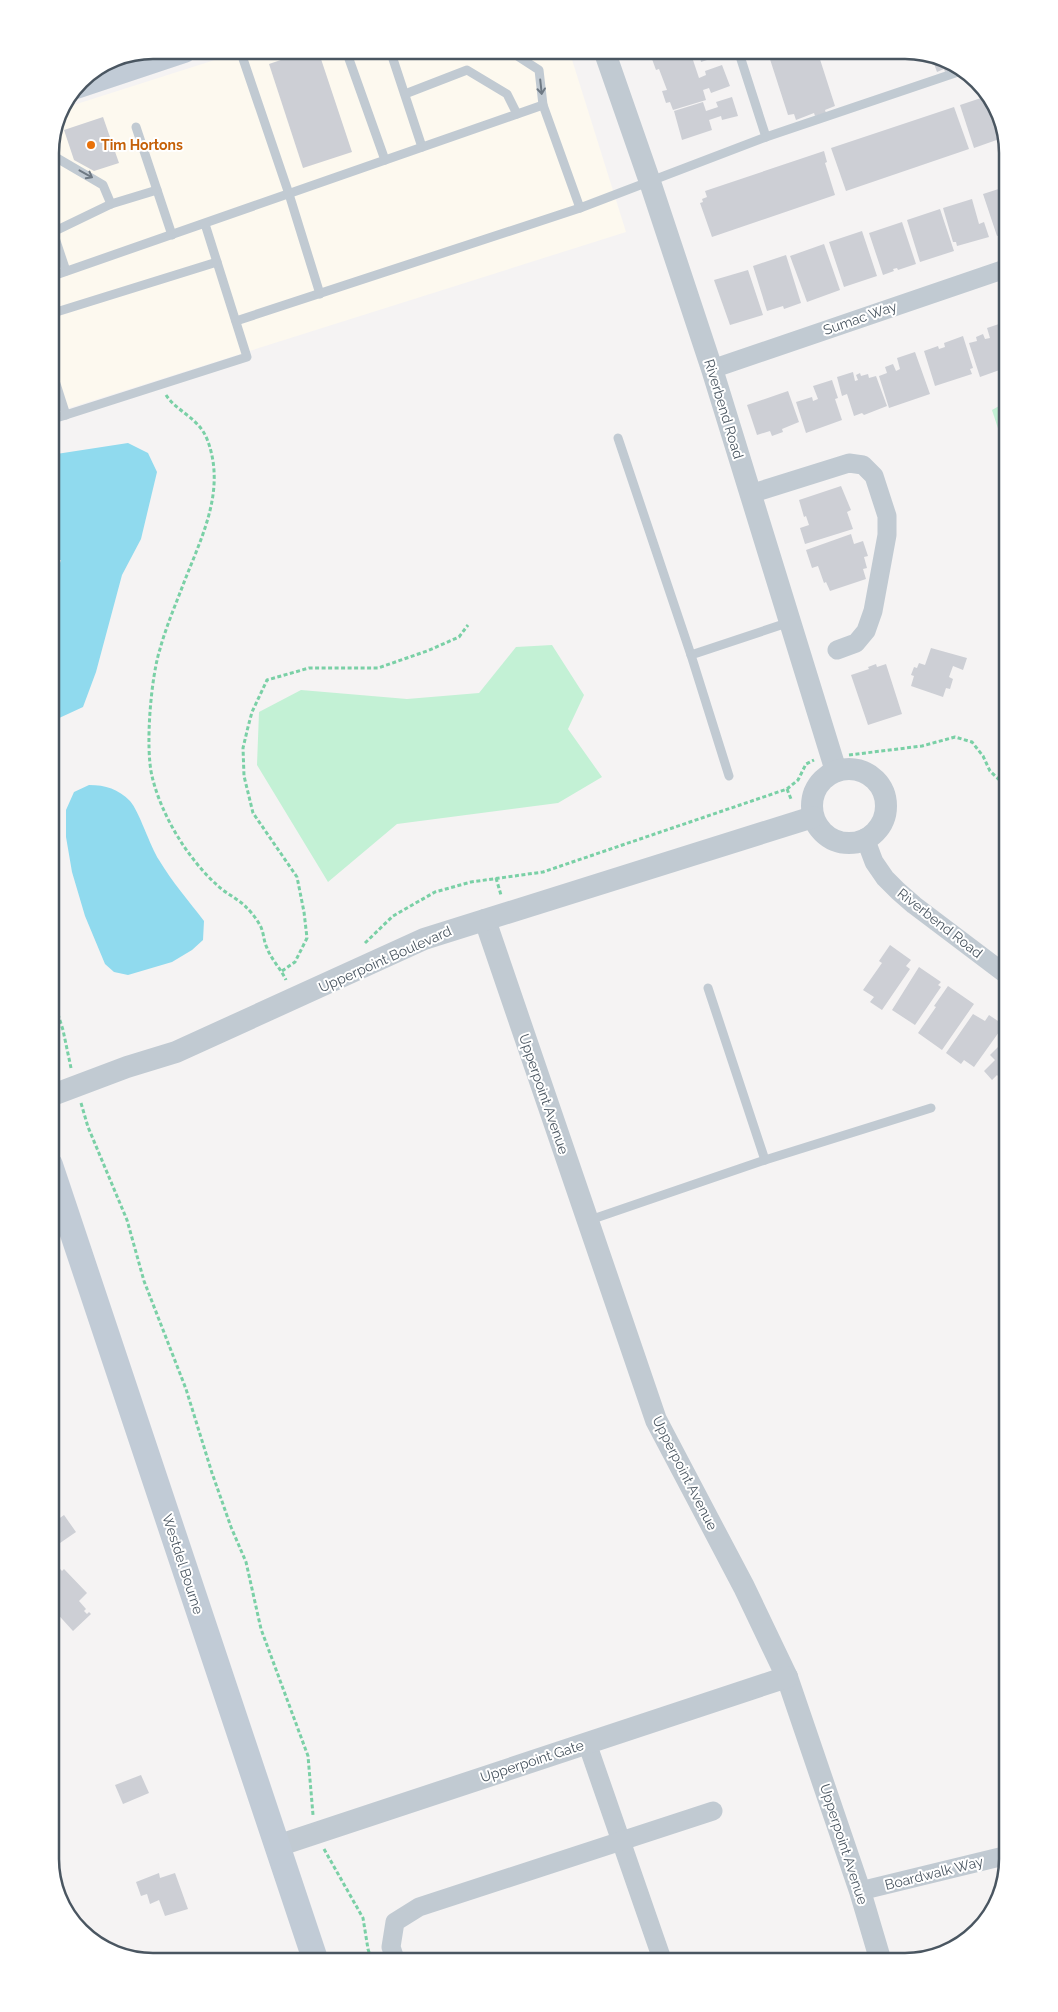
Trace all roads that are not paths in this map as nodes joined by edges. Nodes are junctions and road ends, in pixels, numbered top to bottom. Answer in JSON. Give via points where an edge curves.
{"nodes":[{"id":1,"x":157,"y":59,"type":"edge"},
{"id":2,"x":243,"y":59,"type":"edge"},
{"id":3,"x":349,"y":59,"type":"dead end"},
{"id":4,"x":393,"y":59,"type":"edge"},
{"id":5,"x":522,"y":59,"type":"edge"},
{"id":6,"x":607,"y":59,"type":"edge"},
{"id":7,"x":741,"y":59,"type":"edge"},
{"id":8,"x":955,"y":73,"type":"edge"},
{"id":9,"x":93,"y":80,"type":"edge"},
{"id":10,"x":405,"y":94,"type":"junction"},
{"id":11,"x":543,"y":105,"type":"junction"},
{"id":12,"x":517,"y":114,"type":"junction"},
{"id":13,"x":136,"y":127,"type":"dead end"},
{"id":14,"x":766,"y":137,"type":"junction"},
{"id":15,"x":422,"y":147,"type":"junction"},
{"id":16,"x":59,"y":159,"type":"edge"},
{"id":17,"x":385,"y":160,"type":"junction"},
{"id":18,"x":650,"y":182,"type":"junction"},
{"id":19,"x":157,"y":190,"type":"junction"},
{"id":20,"x":289,"y":194,"type":"junction"},
{"id":21,"x":111,"y":204,"type":"junction"},
{"id":22,"x":580,"y":208,"type":"junction"},
{"id":23,"x":205,"y":224,"type":"junction"},
{"id":24,"x":59,"y":228,"type":"edge"},
{"id":25,"x":172,"y":235,"type":"junction"},
{"id":26,"x":59,"y":251,"type":"edge"},
{"id":27,"x":217,"y":262,"type":"junction"},
{"id":28,"x":66,"y":271,"type":"junction"},
{"id":29,"x":999,"y":271,"type":"edge"},
{"id":30,"x":59,"y":274,"type":"edge"},
{"id":31,"x":320,"y":294,"type":"junction"},
{"id":32,"x":59,"y":311,"type":"edge"},
{"id":33,"x":236,"y":321,"type":"junction"},
{"id":34,"x":712,"y":369,"type":"junction"},
{"id":35,"x":59,"y":393,"type":"edge"},
{"id":36,"x":66,"y":415,"type":"junction"},
{"id":37,"x":59,"y":417,"type":"edge"},
{"id":38,"x":618,"y":438,"type":"dead end"},
{"id":39,"x":750,"y":494,"type":"junction"},
{"id":40,"x":790,"y":622,"type":"junction"},
{"id":41,"x":836,"y":650,"type":"dead end"},
{"id":42,"x":691,"y":655,"type":"junction"},
{"id":43,"x":834,"y":764,"type":"junction"},
{"id":44,"x":729,"y":776,"type":"dead end"},
{"id":45,"x":814,"y":817,"type":"junction"},
{"id":46,"x":865,"y":838,"type":"junction"},
{"id":47,"x":485,"y":920,"type":"junction"},
{"id":48,"x":999,"y":969,"type":"edge"},
{"id":49,"x":708,"y":988,"type":"dead end"},
{"id":50,"x":59,"y":1092,"type":"edge"},
{"id":51,"x":931,"y":1108,"type":"dead end"},
{"id":52,"x":765,"y":1160,"type":"junction"},
{"id":53,"x":59,"y":1192,"type":"edge"},
{"id":54,"x":587,"y":1221,"type":"junction"},
{"id":55,"x":787,"y":1677,"type":"junction"},
{"id":56,"x":586,"y":1743,"type":"junction"},
{"id":57,"x":713,"y":1811,"type":"dead end"},
{"id":58,"x":621,"y":1842,"type":"junction"},
{"id":59,"x":277,"y":1846,"type":"junction"},
{"id":60,"x":999,"y":1857,"type":"edge"},
{"id":61,"x":860,"y":1891,"type":"junction"},
{"id":62,"x":313,"y":1953,"type":"edge"},
{"id":63,"x":393,"y":1953,"type":"edge"},
{"id":64,"x":660,"y":1953,"type":"edge"},
{"id":65,"x":878,"y":1953,"type":"edge"}],
"edges":[{"from":1,"to":9,"type":"main road"},
{"from":2,"to":20,"type":"lane"},
{"from":3,"to":17,"type":"lane"},
{"from":4,"to":10,"type":"lane"},
{"from":5,"to":11,"type":"lane","one_way":true,"via":[[539,70]]},
{"from":6,"to":18,"type":"street","name":"Riverbend Road"},
{"from":7,"to":14,"type":"lane"},
{"from":8,"to":14,"type":"lane"},
{"from":10,"to":12,"type":"lane","via":[[467,70],[507,94]]},
{"from":10,"to":15,"type":"lane"},
{"from":11,"to":12,"type":"lane"},
{"from":11,"to":22,"type":"lane"},
{"from":12,"to":15,"type":"lane"},
{"from":13,"to":19,"type":"lane"},
{"from":14,"to":18,"type":"lane"},
{"from":15,"to":17,"type":"lane"},
{"from":16,"to":21,"type":"lane","one_way":true,"via":[[104,185]]},
{"from":17,"to":20,"type":"lane"},
{"from":18,"to":22,"type":"lane"},
{"from":18,"to":34,"type":"street","name":"Riverbend Road"},
{"from":19,"to":21,"type":"lane"},
{"from":19,"to":25,"type":"lane"},
{"from":20,"to":23,"type":"lane"},
{"from":20,"to":31,"type":"lane"},
{"from":21,"to":24,"type":"lane"},
{"from":22,"to":31,"type":"lane"},
{"from":23,"to":25,"type":"lane"},
{"from":23,"to":27,"type":"lane"},
{"from":25,"to":28,"type":"lane"},
{"from":26,"to":28,"type":"lane"},
{"from":27,"to":32,"type":"lane"},
{"from":27,"to":33,"type":"lane"},
{"from":28,"to":30,"type":"lane"},
{"from":29,"to":34,"type":"street","name":"Sumac Way"},
{"from":31,"to":33,"type":"lane"},
{"from":33,"to":36,"type":"lane","via":[[247,357]]},
{"from":34,"to":39,"type":"street","name":"Riverbend Road"},
{"from":35,"to":36,"type":"lane"},
{"from":36,"to":37,"type":"lane"},
{"from":38,"to":42,"type":"lane"},
{"from":39,"to":40,"type":"street","name":"Riverbend Road"},
{"from":39,"to":41,"type":"street","via":[[849,463],[863,465],[874,476],[887,516],[888,535],[872,611],[866,632],[856,643]]},
{"from":40,"to":42,"type":"lane"},
{"from":40,"to":43,"type":"street","name":"Riverbend Road"},
{"from":42,"to":44,"type":"lane"},
{"from":43,"to":45,"type":"street","via":[[817,787],[812,807]]},
{"from":43,"to":46,"type":"street","via":[[862,771],[881,788],[886,804],[883,820]]},
{"from":45,"to":46,"type":"street","via":[[825,834],[833,839],[852,842]]},
{"from":45,"to":47,"type":"street","name":"Upperpoint Boulevard"},
{"from":46,"to":48,"type":"street","name":"Riverbend Road","via":[[874,862],[885,878],[914,905]]},
{"from":47,"to":50,"type":"street","name":"Upperpoint Boulevard","via":[[424,939],[176,1052]]},
{"from":47,"to":54,"type":"street","name":"Upperpoint Avenue"},
{"from":49,"to":52,"type":"lane"},
{"from":51,"to":52,"type":"lane"},
{"from":52,"to":54,"type":"lane"},
{"from":53,"to":59,"type":"main road","name":"Westdel Bourne"},
{"from":54,"to":55,"type":"street","name":"Upperpoint Avenue","via":[[656,1420],[744,1586]]},
{"from":55,"to":56,"type":"street","name":"Upperpoint Gate"},
{"from":55,"to":61,"type":"street","name":"Upperpoint Avenue"},
{"from":56,"to":58,"type":"street"},
{"from":56,"to":59,"type":"street","name":"Upperpoint Gate"},
{"from":57,"to":58,"type":"street"},
{"from":58,"to":63,"type":"street","via":[[419,1907],[395,1922]]},
{"from":58,"to":64,"type":"street"},
{"from":59,"to":62,"type":"main road","name":"Westdel Bourne"},
{"from":60,"to":61,"type":"street","name":"Boardwalk Way"},
{"from":61,"to":65,"type":"street","name":"Upperpoint Avenue"}]}
